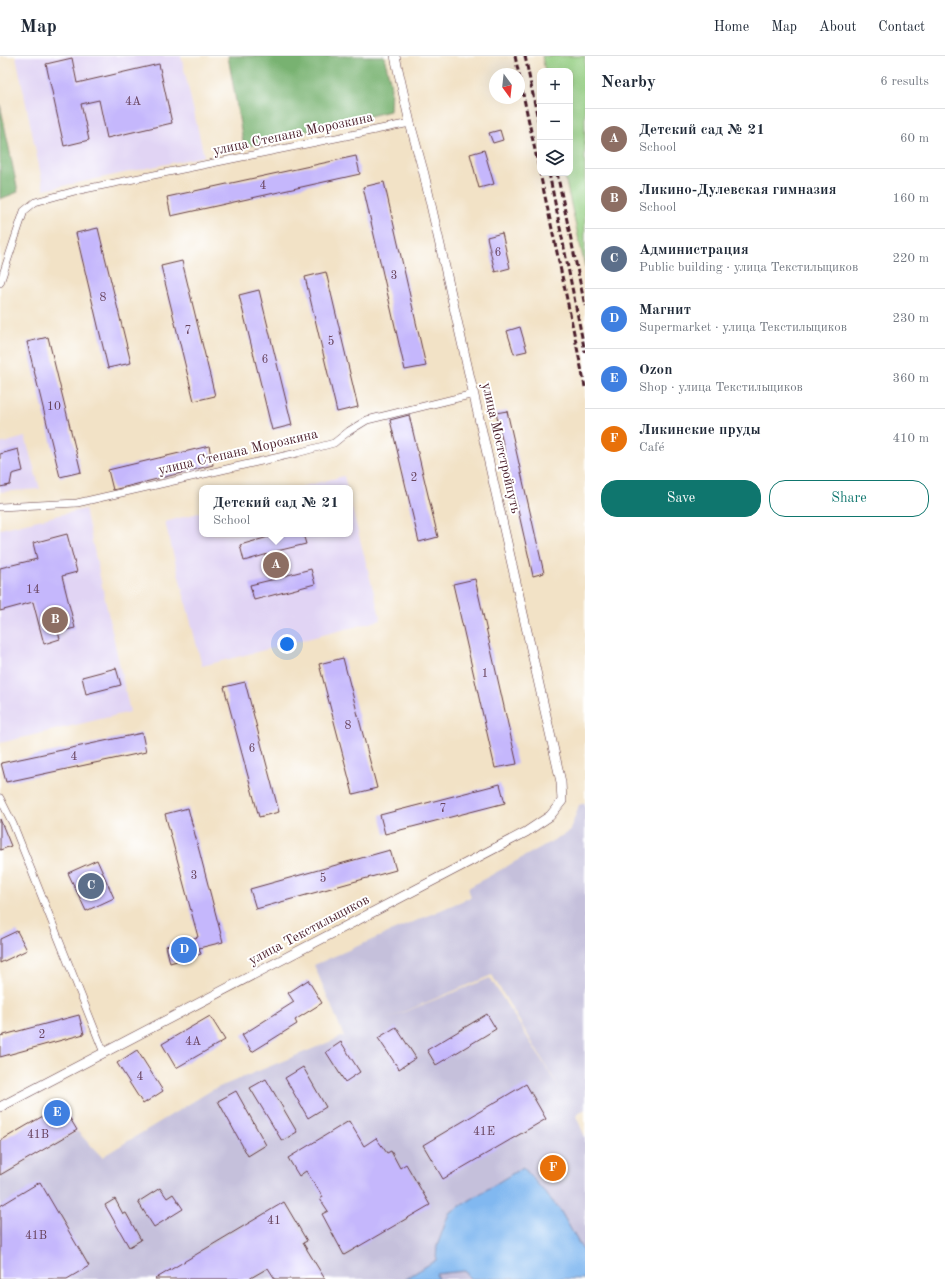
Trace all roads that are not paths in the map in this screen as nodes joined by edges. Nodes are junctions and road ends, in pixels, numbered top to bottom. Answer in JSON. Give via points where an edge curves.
{"nodes":[{"id":1,"x":395,"y":56,"type":"edge"},
{"id":2,"x":410,"y":123,"type":"junction"},
{"id":3,"x":0,"y":283,"type":"edge"},
{"id":4,"x":474,"y":394,"type":"junction"},
{"id":5,"x":0,"y":507,"type":"edge"},
{"id":6,"x":0,"y":798,"type":"edge"},
{"id":7,"x":526,"y":832,"type":"joint"},
{"id":8,"x":104,"y":1053,"type":"junction"},
{"id":9,"x":0,"y":1107,"type":"edge"}],
"edges":[{"from":1,"to":2,"type":"street","name":"улица Мостстройпуть"},
{"from":2,"to":3,"type":"street","name":"улица Степана Морозкина","via":[[75,191],[35,202],[24,211]]},
{"from":2,"to":4,"type":"street","name":"улица Мостстройпуть"},
{"from":4,"to":5,"type":"street","name":"улица Степана Морозкина","via":[[367,420],[349,430],[334,443],[291,454],[77,503]]},
{"from":4,"to":7,"type":"street","name":"улица Мостстройпуть","via":[[561,782],[562,801],[550,816]]},
{"from":6,"to":8,"type":"street","via":[[14,824]]},
{"from":7,"to":8,"type":"street","name":"улица Текстильщиков"},
{"from":8,"to":9,"type":"street","name":"улица Текстильщиков"}]}
